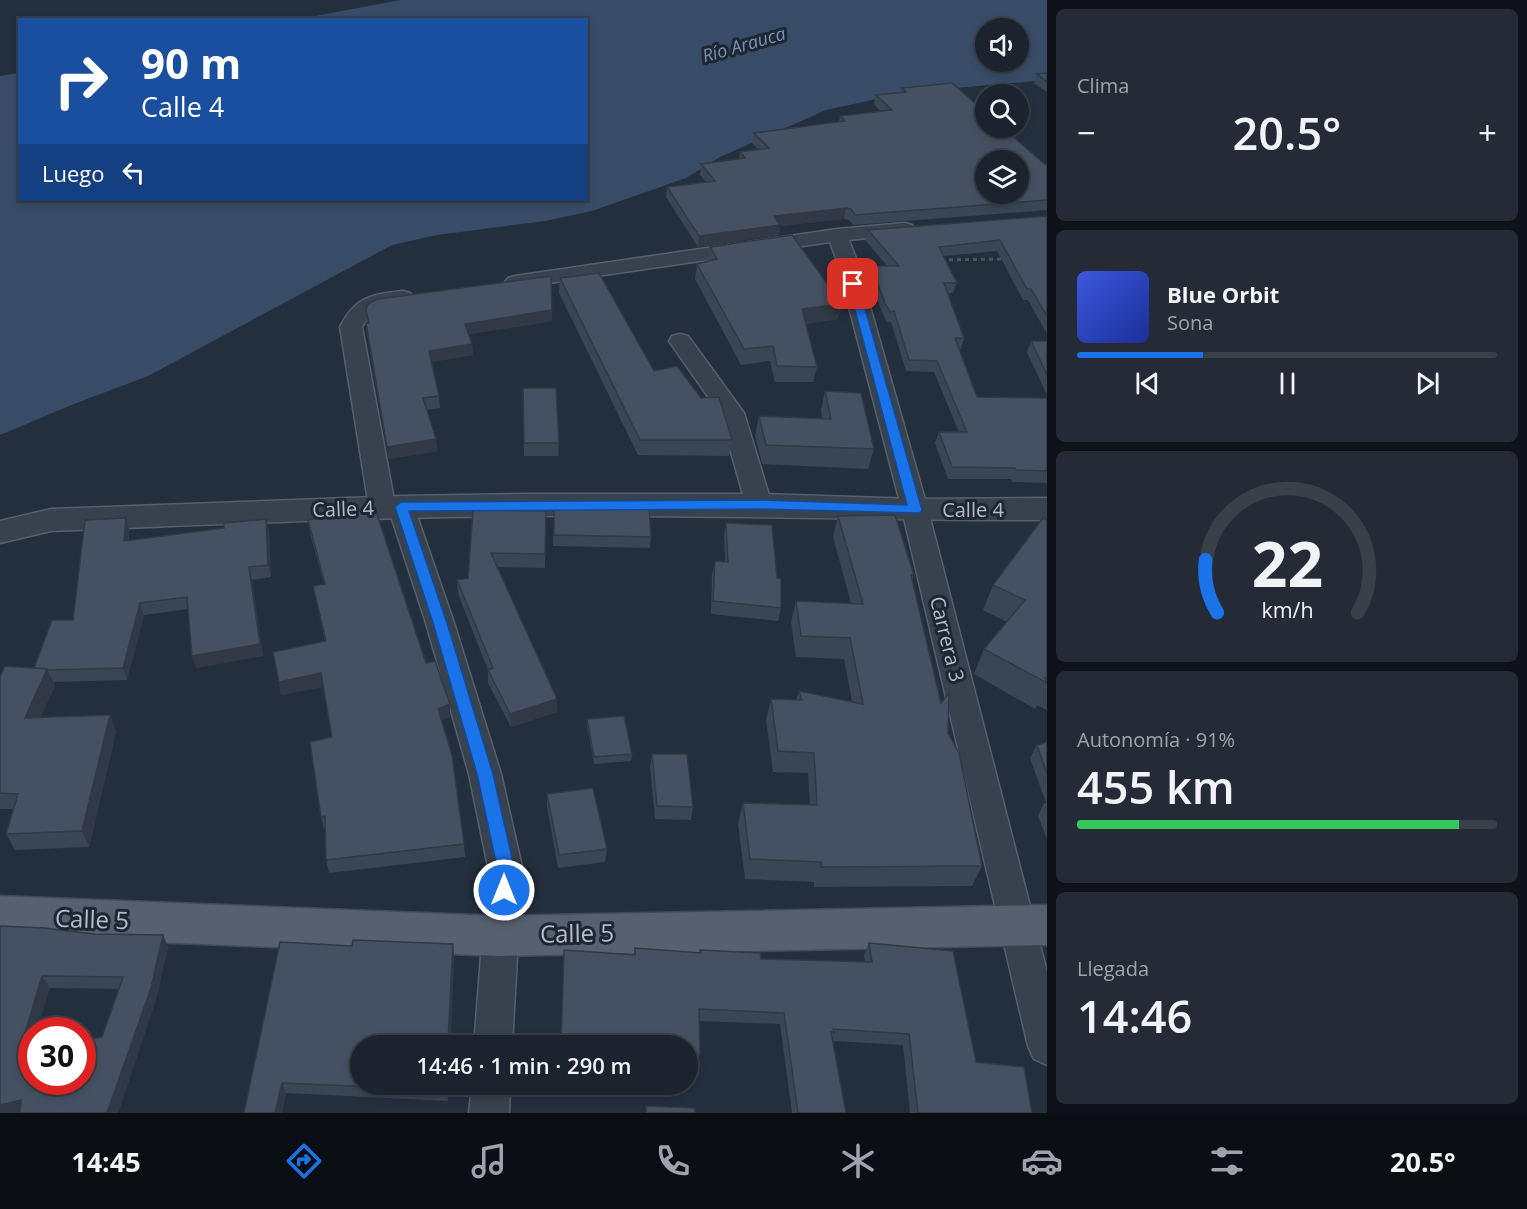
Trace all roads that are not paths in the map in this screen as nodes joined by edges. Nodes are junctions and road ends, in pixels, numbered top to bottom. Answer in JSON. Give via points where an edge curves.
{"nodes":[{"id":1,"x":919,"y":228,"type":"edge"},
{"id":2,"x":837,"y":235,"type":"junction"},
{"id":3,"x":494,"y":285,"type":"edge"},
{"id":4,"x":424,"y":295,"type":"edge"},
{"id":5,"x":680,"y":341,"type":"dead end"},
{"id":6,"x":759,"y":505,"type":"junction"},
{"id":7,"x":392,"y":507,"type":"junction"},
{"id":8,"x":915,"y":510,"type":"junction"},
{"id":9,"x":1047,"y":510,"type":"edge"},
{"id":10,"x":0,"y":532,"type":"edge"},
{"id":11,"x":0,"y":916,"type":"edge"},
{"id":12,"x":1032,"y":925,"type":"edge"},
{"id":13,"x":500,"y":936,"type":"junction"},
{"id":14,"x":494,"y":1035,"type":"edge"},
{"id":15,"x":1047,"y":1046,"type":"edge"},
{"id":16,"x":490,"y":1095,"type":"edge"},
{"id":17,"x":489,"y":1113,"type":"edge"}],
"edges":[{"from":1,"to":2,"type":"street"},
{"from":2,"to":3,"type":"street"},
{"from":2,"to":8,"type":"street","name":"Carrera 3"},
{"from":4,"to":7,"type":"street","via":[[372,302],[358,311],[351,327]]},
{"from":5,"to":6,"type":"street","via":[[732,413]]},
{"from":6,"to":7,"type":"street","name":"Calle 4"},
{"from":6,"to":8,"type":"street","name":"Calle 4"},
{"from":7,"to":10,"type":"street","name":"Calle 4","via":[[51,520]]},
{"from":7,"to":13,"type":"street","via":[[440,623],[485,774],[505,867]]},
{"from":8,"to":9,"type":"street","name":"Calle 4"},
{"from":8,"to":12,"type":"street","name":"Carrera 3"},
{"from":11,"to":13,"type":"main road","name":"Calle 5"},
{"from":12,"to":13,"type":"main road","name":"Calle 5"},
{"from":12,"to":15,"type":"street","name":"Carrera 3"},
{"from":13,"to":14,"type":"street"},
{"from":16,"to":17,"type":"street"}]}
